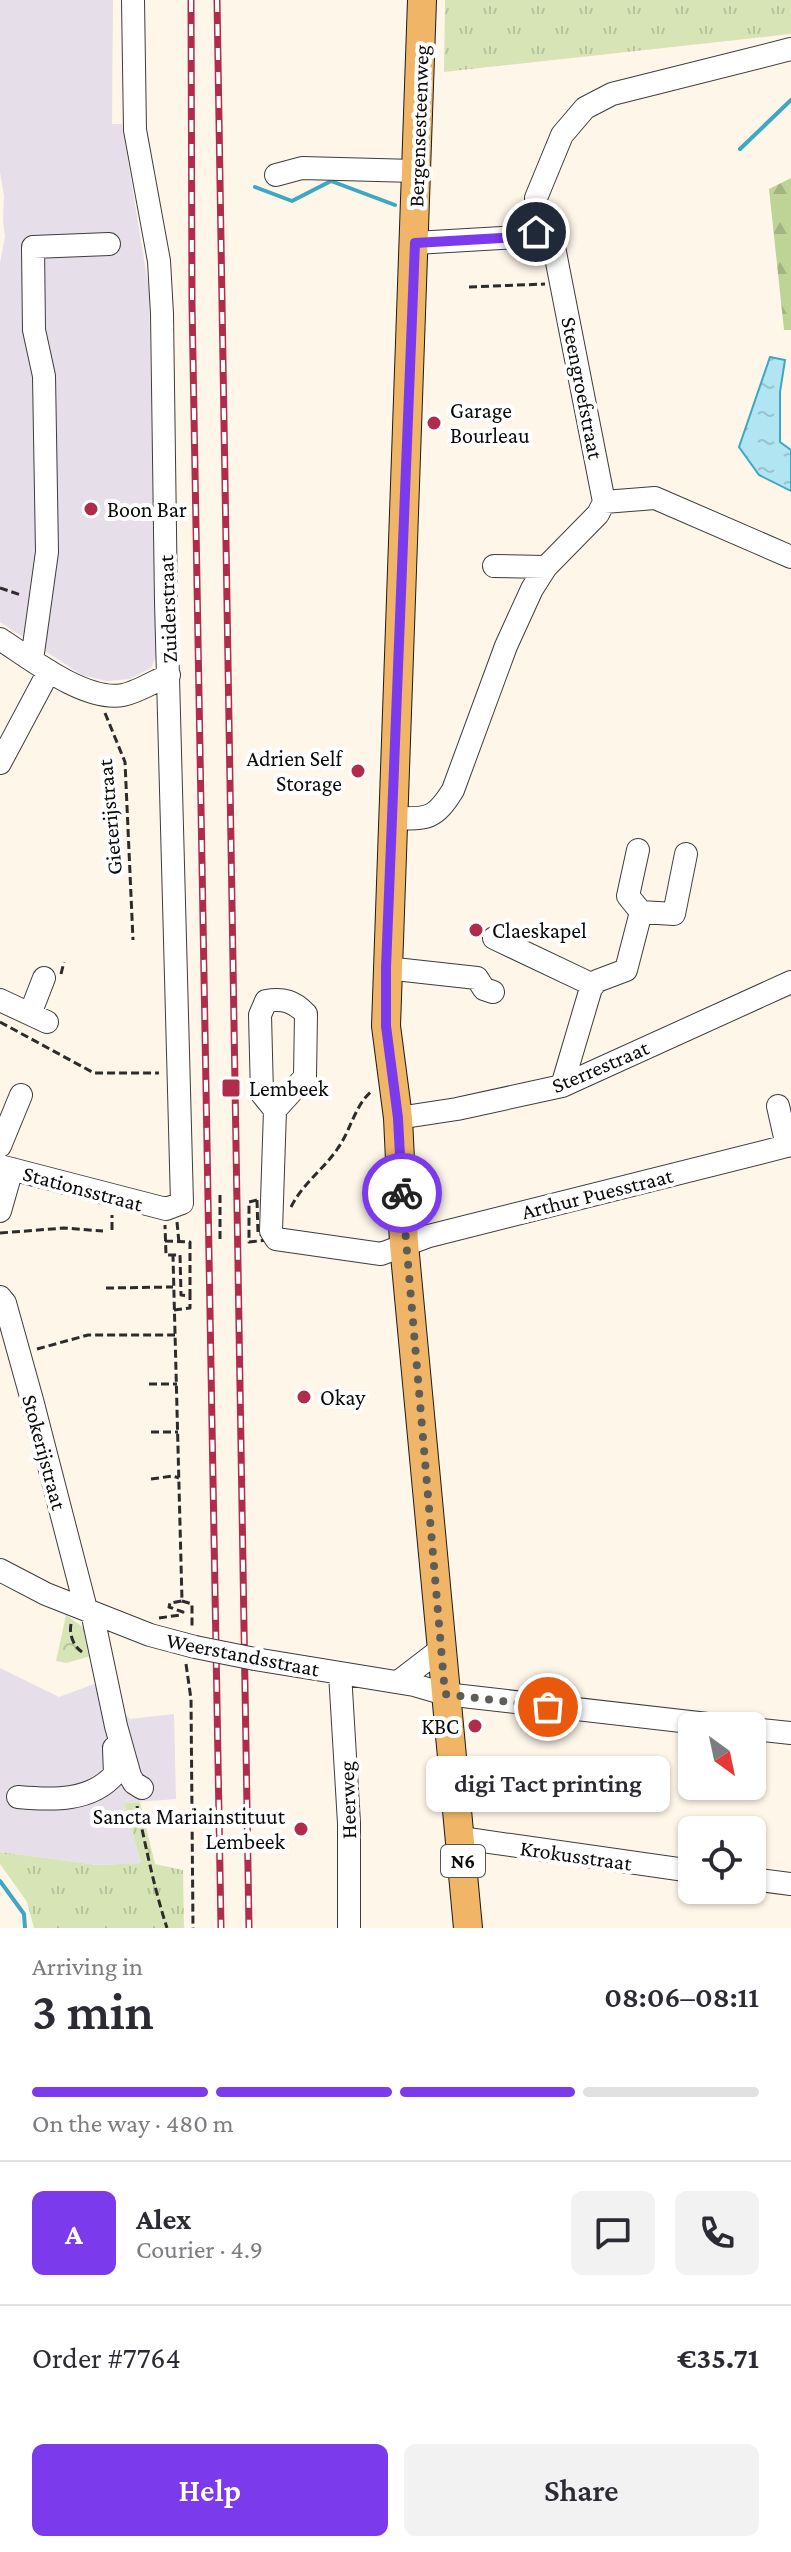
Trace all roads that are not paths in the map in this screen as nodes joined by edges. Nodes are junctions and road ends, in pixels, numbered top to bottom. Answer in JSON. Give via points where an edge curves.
{"nodes":[{"id":1,"x":133,"y":0,"type":"edge"},
{"id":2,"x":422,"y":0,"type":"edge"},
{"id":3,"x":791,"y":49,"type":"edge"},
{"id":4,"x":415,"y":171,"type":"junction"},
{"id":5,"x":276,"y":175,"type":"dead end"},
{"id":6,"x":536,"y":232,"type":"junction"},
{"id":7,"x":415,"y":243,"type":"junction"},
{"id":8,"x":109,"y":244,"type":"dead end"},
{"id":9,"x":604,"y":502,"type":"junction"},
{"id":10,"x":791,"y":557,"type":"edge"},
{"id":11,"x":494,"y":566,"type":"dead end"},
{"id":12,"x":546,"y":567,"type":"junction"},
{"id":13,"x":0,"y":639,"type":"edge"},
{"id":14,"x":41,"y":665,"type":"junction"},
{"id":15,"x":169,"y":675,"type":"junction"},
{"id":16,"x":0,"y":763,"type":"edge"},
{"id":17,"x":392,"y":818,"type":"junction"},
{"id":18,"x":638,"y":850,"type":"dead end"},
{"id":19,"x":686,"y":854,"type":"dead end"},
{"id":20,"x":641,"y":912,"type":"junction"},
{"id":21,"x":494,"y":938,"type":"dead end"},
{"id":22,"x":386,"y":968,"type":"junction"},
{"id":23,"x":44,"y":978,"type":"dead end"},
{"id":24,"x":791,"y":982,"type":"edge"},
{"id":25,"x":593,"y":985,"type":"junction"},
{"id":26,"x":493,"y":992,"type":"dead end"},
{"id":27,"x":0,"y":1000,"type":"edge"},
{"id":28,"x":562,"y":1086,"type":"junction"},
{"id":29,"x":21,"y":1095,"type":"dead end"},
{"id":30,"x":778,"y":1106,"type":"dead end"},
{"id":31,"x":275,"y":1110,"type":"dead end"},
{"id":32,"x":398,"y":1118,"type":"junction"},
{"id":33,"x":789,"y":1145,"type":"edge"},
{"id":34,"x":0,"y":1146,"type":"edge"},
{"id":35,"x":6,"y":1168,"type":"edge"},
{"id":36,"x":166,"y":1209,"type":"joint"},
{"id":37,"x":0,"y":1211,"type":"edge"},
{"id":38,"x":404,"y":1244,"type":"junction"},
{"id":39,"x":0,"y":1297,"type":"edge"},
{"id":40,"x":0,"y":1570,"type":"edge"},
{"id":41,"x":89,"y":1610,"type":"junction"},
{"id":42,"x":441,"y":1649,"type":"junction"},
{"id":43,"x":340,"y":1673,"type":"junction"},
{"id":44,"x":398,"y":1682,"type":"junction"},
{"id":45,"x":445,"y":1694,"type":"junction"},
{"id":46,"x":678,"y":1721,"type":"edge"},
{"id":47,"x":116,"y":1726,"type":"junction"},
{"id":48,"x":766,"y":1730,"type":"edge"},
{"id":49,"x":791,"y":1733,"type":"edge"},
{"id":50,"x":138,"y":1786,"type":"road end"},
{"id":51,"x":18,"y":1797,"type":"dead end"},
{"id":52,"x":461,"y":1838,"type":"junction"},
{"id":53,"x":678,"y":1869,"type":"edge"},
{"id":54,"x":766,"y":1881,"type":"edge"},
{"id":55,"x":791,"y":1884,"type":"edge"},
{"id":56,"x":349,"y":1928,"type":"edge"},
{"id":57,"x":468,"y":1928,"type":"edge"}],
"edges":[{"from":1,"to":15,"type":"street","name":"Zuiderstraat","via":[[135,130],[159,261],[162,314]]},
{"from":2,"to":4,"type":"main road","name":"Bergensesteenweg","number":"N6"},
{"from":3,"to":6,"type":"street","via":[[590,104],[562,135],[546,172],[536,198]]},
{"from":4,"to":5,"type":"street","via":[[302,168]]},
{"from":4,"to":7,"type":"main road","name":"Bergensesteenweg","number":"N6"},
{"from":6,"to":7,"type":"street"},
{"from":6,"to":9,"type":"street","name":"Steengroefstraat","via":[[554,247]]},
{"from":7,"to":17,"type":"main road","name":"Bergensesteenweg","number":"N6"},
{"from":8,"to":14,"type":"street","via":[[33,247],[34,330],[44,376],[47,552],[40,601]]},
{"from":9,"to":10,"type":"street","via":[[655,498]]},
{"from":9,"to":12,"type":"street"},
{"from":11,"to":12,"type":"street"},
{"from":12,"to":17,"type":"street","via":[[506,646],[443,807],[424,819]]},
{"from":13,"to":14,"type":"street"},
{"from":14,"to":15,"type":"street","via":[[97,695],[124,695]]},
{"from":14,"to":16,"type":"street"},
{"from":15,"to":36,"type":"street","name":"Zuiderstraat","via":[[182,1203]]},
{"from":17,"to":22,"type":"main road","name":"Bergensesteenweg","number":"N6"},
{"from":18,"to":20,"type":"street","via":[[628,896]]},
{"from":19,"to":20,"type":"street","via":[[674,914]]},
{"from":20,"to":25,"type":"street","via":[[626,970]]},
{"from":21,"to":25,"type":"street"},
{"from":22,"to":26,"type":"street","via":[[477,978]]},
{"from":22,"to":32,"type":"main road","name":"Bergensesteenweg","number":"N6","via":[[386,1026]]},
{"from":23,"to":27,"type":"street","via":[[39,1018]]},
{"from":24,"to":28,"type":"street","name":"Sterrestraat"},
{"from":25,"to":28,"type":"street"},
{"from":28,"to":32,"type":"street","name":"Sterrestraat"},
{"from":29,"to":34,"type":"street"},
{"from":30,"to":33,"type":"street"},
{"from":31,"to":38,"type":"street","via":[[271,1231],[381,1254]]},
{"from":32,"to":38,"type":"main road","name":"Bergensesteenweg","number":"N6"},
{"from":33,"to":38,"type":"street","name":"Arthur Puesstraat"},
{"from":35,"to":36,"type":"street","name":"Stationsstraat"},
{"from":35,"to":37,"type":"street"},
{"from":38,"to":42,"type":"main road","name":"Bergensesteenweg","number":"N6"},
{"from":39,"to":41,"type":"street","name":"Stokerijstraat"},
{"from":40,"to":41,"type":"street","name":"Weerstandsstraat"},
{"from":41,"to":43,"type":"street","name":"Weerstandsstraat","bridge":true,"via":[[150,1635]]},
{"from":41,"to":47,"type":"street"},
{"from":42,"to":44,"type":"street"},
{"from":42,"to":45,"type":"main road","name":"Bergensesteenweg","number":"N6"},
{"from":43,"to":44,"type":"street","name":"Weerstandsstraat"},
{"from":43,"to":56,"type":"street","name":"Heerweg"},
{"from":44,"to":45,"type":"street","name":"Weerstandsstraat"},
{"from":45,"to":46,"type":"street","name":"Weerstandsstraat"},
{"from":45,"to":52,"type":"main road","name":"Bergensesteenweg","number":"N6"},
{"from":47,"to":50,"type":"street"},
{"from":47,"to":51,"type":"street","via":[[115,1774],[106,1784],[51,1800]]},
{"from":48,"to":49,"type":"street"},
{"from":52,"to":53,"type":"street","name":"Krokusstraat"},
{"from":52,"to":57,"type":"main road","name":"Bergensesteenweg","number":"N6"},
{"from":54,"to":55,"type":"street"}]}
